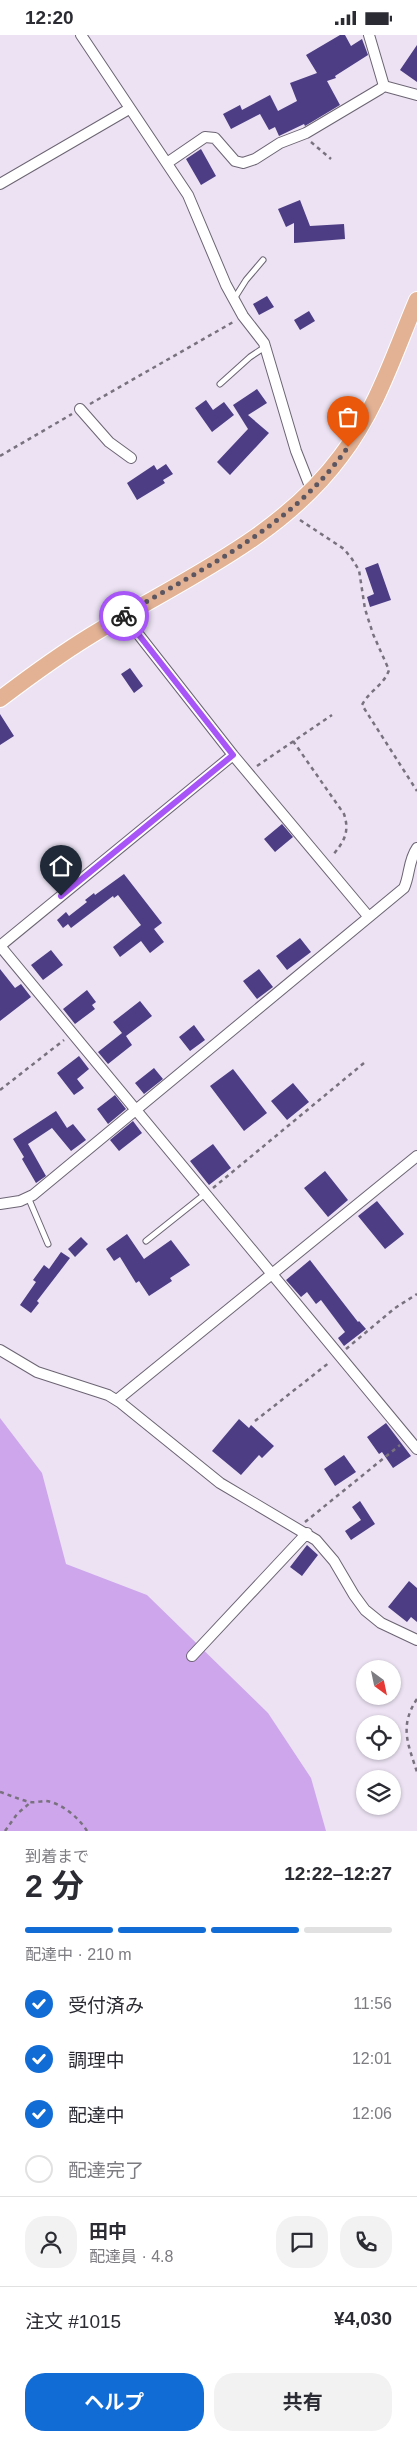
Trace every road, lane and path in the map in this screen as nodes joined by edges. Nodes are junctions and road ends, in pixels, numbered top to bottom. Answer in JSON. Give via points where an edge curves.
{"nodes":[{"id":1,"x":81,"y":35,"type":"edge"},
{"id":2,"x":369,"y":35,"type":"edge"},
{"id":3,"x":384,"y":86,"type":"junction"},
{"id":4,"x":417,"y":95,"type":"edge"},
{"id":5,"x":129,"y":109,"type":"junction"},
{"id":6,"x":302,"y":134,"type":"junction"},
{"id":7,"x":331,"y":159,"type":"dead end"},
{"id":8,"x":167,"y":163,"type":"junction"},
{"id":9,"x":0,"y":184,"type":"edge"},
{"id":10,"x":263,"y":260,"type":"dead end"},
{"id":11,"x":234,"y":299,"type":"junction"},
{"id":12,"x":417,"y":300,"type":"edge"},
{"id":13,"x":243,"y":316,"type":"junction"},
{"id":14,"x":266,"y":347,"type":"junction"},
{"id":15,"x":220,"y":384,"type":"dead end"},
{"id":16,"x":80,"y":409,"type":"junction"},
{"id":17,"x":0,"y":456,"type":"edge"},
{"id":18,"x":131,"y":458,"type":"dead end"},
{"id":19,"x":311,"y":489,"type":"junction"},
{"id":20,"x":289,"y":512,"type":"junction"},
{"id":21,"x":124,"y":615,"type":"junction"},
{"id":22,"x":0,"y":699,"type":"edge"},
{"id":23,"x":332,"y":715,"type":"dead end"},
{"id":24,"x":294,"y":741,"type":"junction"},
{"id":25,"x":233,"y":755,"type":"junction"},
{"id":26,"x":246,"y":772,"type":"junction"},
{"id":27,"x":417,"y":791,"type":"edge"},
{"id":28,"x":417,"y":848,"type":"edge"},
{"id":29,"x":325,"y":865,"type":"junction"},
{"id":30,"x":368,"y":916,"type":"junction"},
{"id":31,"x":73,"y":1033,"type":"junction"},
{"id":32,"x":364,"y":1063,"type":"dead end"},
{"id":33,"x":0,"y":1090,"type":"edge"},
{"id":34,"x":136,"y":1110,"type":"junction"},
{"id":35,"x":417,"y":1157,"type":"edge"},
{"id":36,"x":205,"y":1194,"type":"junction"},
{"id":37,"x":28,"y":1197,"type":"junction"},
{"id":38,"x":0,"y":1204,"type":"edge"},
{"id":39,"x":146,"y":1241,"type":"dead end"},
{"id":40,"x":48,"y":1244,"type":"dead end"},
{"id":41,"x":271,"y":1273,"type":"junction"},
{"id":42,"x":0,"y":1350,"type":"edge"},
{"id":43,"x":117,"y":1400,"type":"junction"},
{"id":44,"x":408,"y":1438,"type":"junction"},
{"id":45,"x":417,"y":1449,"type":"edge"},
{"id":46,"x":302,"y":1531,"type":"junction"},
{"id":47,"x":417,"y":1640,"type":"edge"},
{"id":48,"x":192,"y":1656,"type":"dead end"},
{"id":49,"x":417,"y":1699,"type":"edge"},
{"id":50,"x":417,"y":1772,"type":"edge"},
{"id":51,"x":0,"y":1792,"type":"edge"},
{"id":52,"x":31,"y":1803,"type":"junction"},
{"id":53,"x":5,"y":1831,"type":"edge"},
{"id":54,"x":87,"y":1831,"type":"edge"}],
"edges":[{"from":1,"to":5,"type":"street"},
{"from":2,"to":3,"type":"street"},
{"from":3,"to":4,"type":"street"},
{"from":3,"to":6,"type":"street"},
{"from":5,"to":8,"type":"street"},
{"from":5,"to":9,"type":"street"},
{"from":6,"to":7,"type":"path"},
{"from":6,"to":8,"type":"street","via":[[243,163],[235,161],[215,138],[205,137]]},
{"from":8,"to":11,"type":"street","via":[[188,195]]},
{"from":10,"to":11,"type":"lane"},
{"from":11,"to":13,"type":"street"},
{"from":12,"to":19,"type":"main road","via":[[386,379],[366,417],[340,457]]},
{"from":13,"to":14,"type":"street"},
{"from":13,"to":16,"type":"path"},
{"from":14,"to":15,"type":"lane"},
{"from":14,"to":19,"type":"street","via":[[290,433]]},
{"from":16,"to":17,"type":"path"},
{"from":16,"to":18,"type":"street","via":[[109,442]]},
{"from":19,"to":20,"type":"main road"},
{"from":20,"to":21,"type":"main road","via":[[244,545]]},
{"from":20,"to":27,"type":"path","via":[[344,549],[359,570],[365,609],[389,670],[386,678],[362,705]]},
{"from":21,"to":22,"type":"main road","via":[[59,656]]},
{"from":21,"to":25,"type":"street"},
{"from":23,"to":24,"type":"path"},
{"from":24,"to":26,"type":"path"},
{"from":24,"to":29,"type":"path","via":[[347,822],[344,843]]},
{"from":25,"to":26,"type":"street"},
{"from":25,"to":31,"type":"street","via":[[0,946]]},
{"from":26,"to":29,"type":"street"},
{"from":28,"to":30,"type":"street","via":[[407,869],[404,888]]},
{"from":29,"to":30,"type":"street"},
{"from":30,"to":34,"type":"street"},
{"from":31,"to":33,"type":"path"},
{"from":31,"to":34,"type":"street"},
{"from":32,"to":36,"type":"path"},
{"from":34,"to":36,"type":"street"},
{"from":34,"to":37,"type":"street"},
{"from":35,"to":41,"type":"street"},
{"from":36,"to":39,"type":"lane"},
{"from":36,"to":41,"type":"street"},
{"from":37,"to":38,"type":"street"},
{"from":37,"to":40,"type":"lane"},
{"from":41,"to":43,"type":"street"},
{"from":41,"to":44,"type":"street"},
{"from":42,"to":43,"type":"street","via":[[37,1372]]},
{"from":43,"to":46,"type":"street","via":[[220,1483]]},
{"from":44,"to":45,"type":"street"},
{"from":44,"to":46,"type":"path"},
{"from":46,"to":47,"type":"street","via":[[324,1547],[365,1610],[381,1623]]},
{"from":46,"to":48,"type":"street"},
{"from":49,"to":50,"type":"path","via":[[407,1719],[405,1735]]},
{"from":51,"to":52,"type":"path"},
{"from":52,"to":53,"type":"path","via":[[17,1814]]},
{"from":52,"to":54,"type":"path","via":[[47,1801],[56,1805],[69,1812]]}]}
